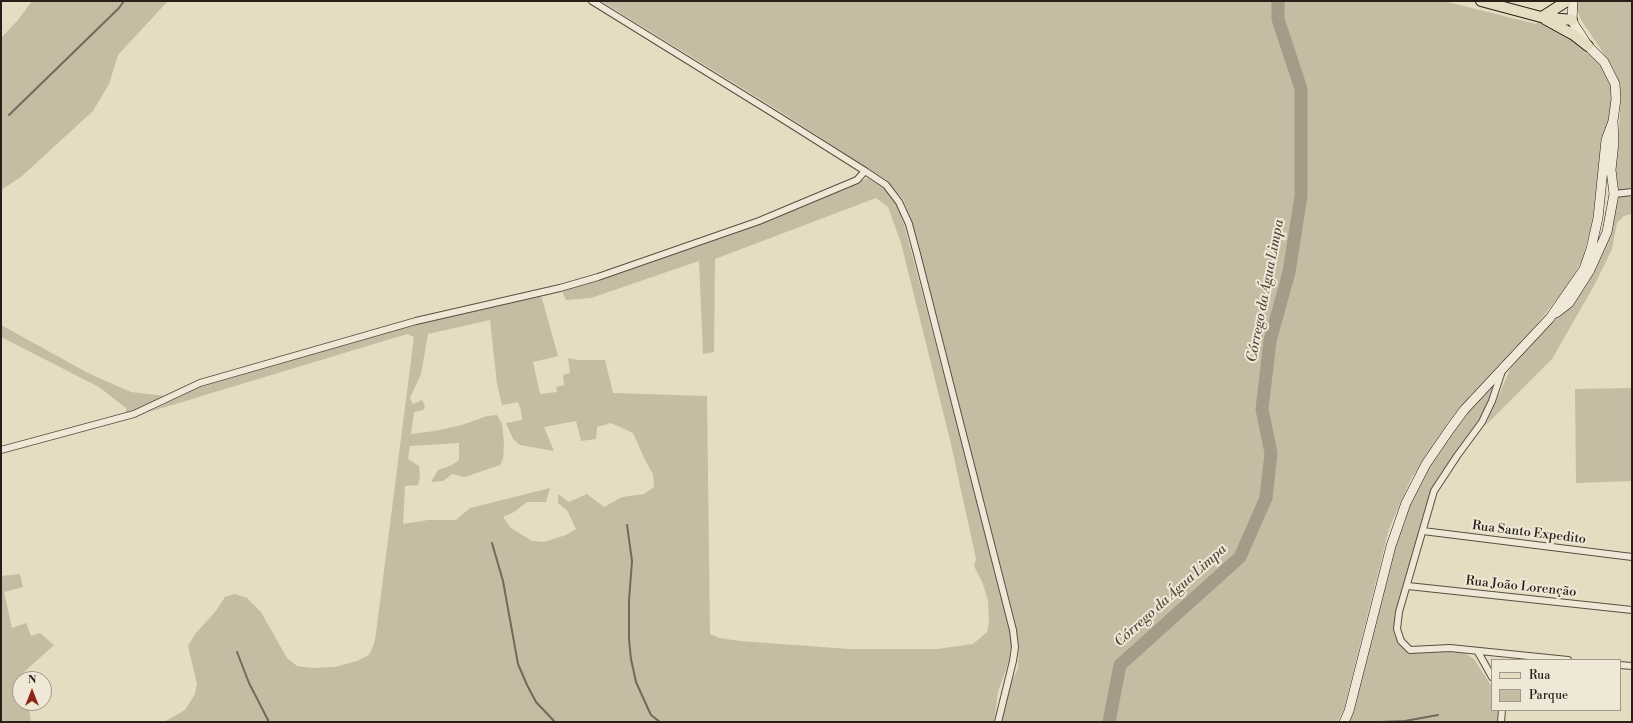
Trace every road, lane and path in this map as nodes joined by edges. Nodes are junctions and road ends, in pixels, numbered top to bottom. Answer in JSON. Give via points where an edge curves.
{"nodes":[{"id":1,"x":592,"y":1,"type":"edge"},
{"id":2,"x":1481,"y":1,"type":"edge"},
{"id":3,"x":1567,"y":1,"type":"edge"},
{"id":4,"x":1573,"y":1,"type":"edge"},
{"id":5,"x":1541,"y":17,"type":"junction"},
{"id":6,"x":1572,"y":20,"type":"junction"},
{"id":7,"x":1588,"y":46,"type":"junction"},
{"id":8,"x":1613,"y":121,"type":"junction"},
{"id":9,"x":865,"y":171,"type":"junction"},
{"id":10,"x":1601,"y":190,"type":"junction"},
{"id":11,"x":1613,"y":192,"type":"junction"},
{"id":12,"x":1632,"y":192,"type":"edge"},
{"id":13,"x":1598,"y":218,"type":"junction"},
{"id":14,"x":1609,"y":222,"type":"junction"},
{"id":15,"x":1550,"y":318,"type":"junction"},
{"id":16,"x":1502,"y":370,"type":"junction"},
{"id":17,"x":1,"y":450,"type":"edge"},
{"id":18,"x":1423,"y":531,"type":"junction"},
{"id":19,"x":1632,"y":557,"type":"edge"},
{"id":20,"x":1408,"y":586,"type":"junction"},
{"id":21,"x":1632,"y":610,"type":"edge"},
{"id":22,"x":1478,"y":652,"type":"junction"},
{"id":23,"x":1557,"y":659,"type":"edge"},
{"id":24,"x":1621,"y":665,"type":"edge"},
{"id":25,"x":1632,"y":666,"type":"edge"},
{"id":26,"x":1491,"y":675,"type":"edge"},
{"id":27,"x":1502,"y":711,"type":"edge"},
{"id":28,"x":998,"y":722,"type":"edge"},
{"id":29,"x":1344,"y":722,"type":"edge"},
{"id":30,"x":1501,"y":722,"type":"edge"}],
"edges":[{"from":1,"to":9,"type":"street"},
{"from":2,"to":5,"type":"main road"},
{"from":3,"to":5,"type":"main road"},
{"from":4,"to":6,"type":"main road"},
{"from":5,"to":6,"type":"main road"},
{"from":5,"to":7,"type":"main road","via":[[1574,35]]},
{"from":6,"to":7,"type":"main road"},
{"from":7,"to":8,"type":"main road","via":[[1604,62],[1614,84],[1616,99]]},
{"from":8,"to":10,"type":"main road","via":[[1606,140]]},
{"from":8,"to":11,"type":"main road"},
{"from":9,"to":17,"type":"street","via":[[857,180],[759,221],[598,277],[416,321],[207,381],[134,414]]},
{"from":9,"to":28,"type":"street","via":[[892,192],[909,224],[1013,630],[1013,661]]},
{"from":10,"to":11,"type":"main road","via":[[1607,188]]},
{"from":10,"to":13,"type":"main road"},
{"from":11,"to":12,"type":"street"},
{"from":11,"to":14,"type":"main road"},
{"from":13,"to":14,"type":"main road","via":[[1603,222]]},
{"from":13,"to":15,"type":"main road","via":[[1584,268]]},
{"from":14,"to":15,"type":"main road","via":[[1599,250],[1579,289],[1569,303]]},
{"from":15,"to":16,"type":"main road"},
{"from":16,"to":18,"type":"street","via":[[1482,422],[1434,491]]},
{"from":16,"to":29,"type":"main road","via":[[1464,410],[1450,429],[1426,464],[1406,503],[1391,546],[1350,711]]},
{"from":18,"to":19,"type":"street","name":"Rua Santo Expedito"},
{"from":18,"to":20,"type":"street"},
{"from":20,"to":21,"type":"street","name":"Rua João Lorenção"},
{"from":20,"to":22,"type":"street","via":[[1399,612],[1397,629],[1405,646],[1410,650],[1419,651],[1450,648]]},
{"from":22,"to":23,"type":"street"},
{"from":22,"to":26,"type":"street"},
{"from":24,"to":25,"type":"street"},
{"from":27,"to":30,"type":"street"}]}
